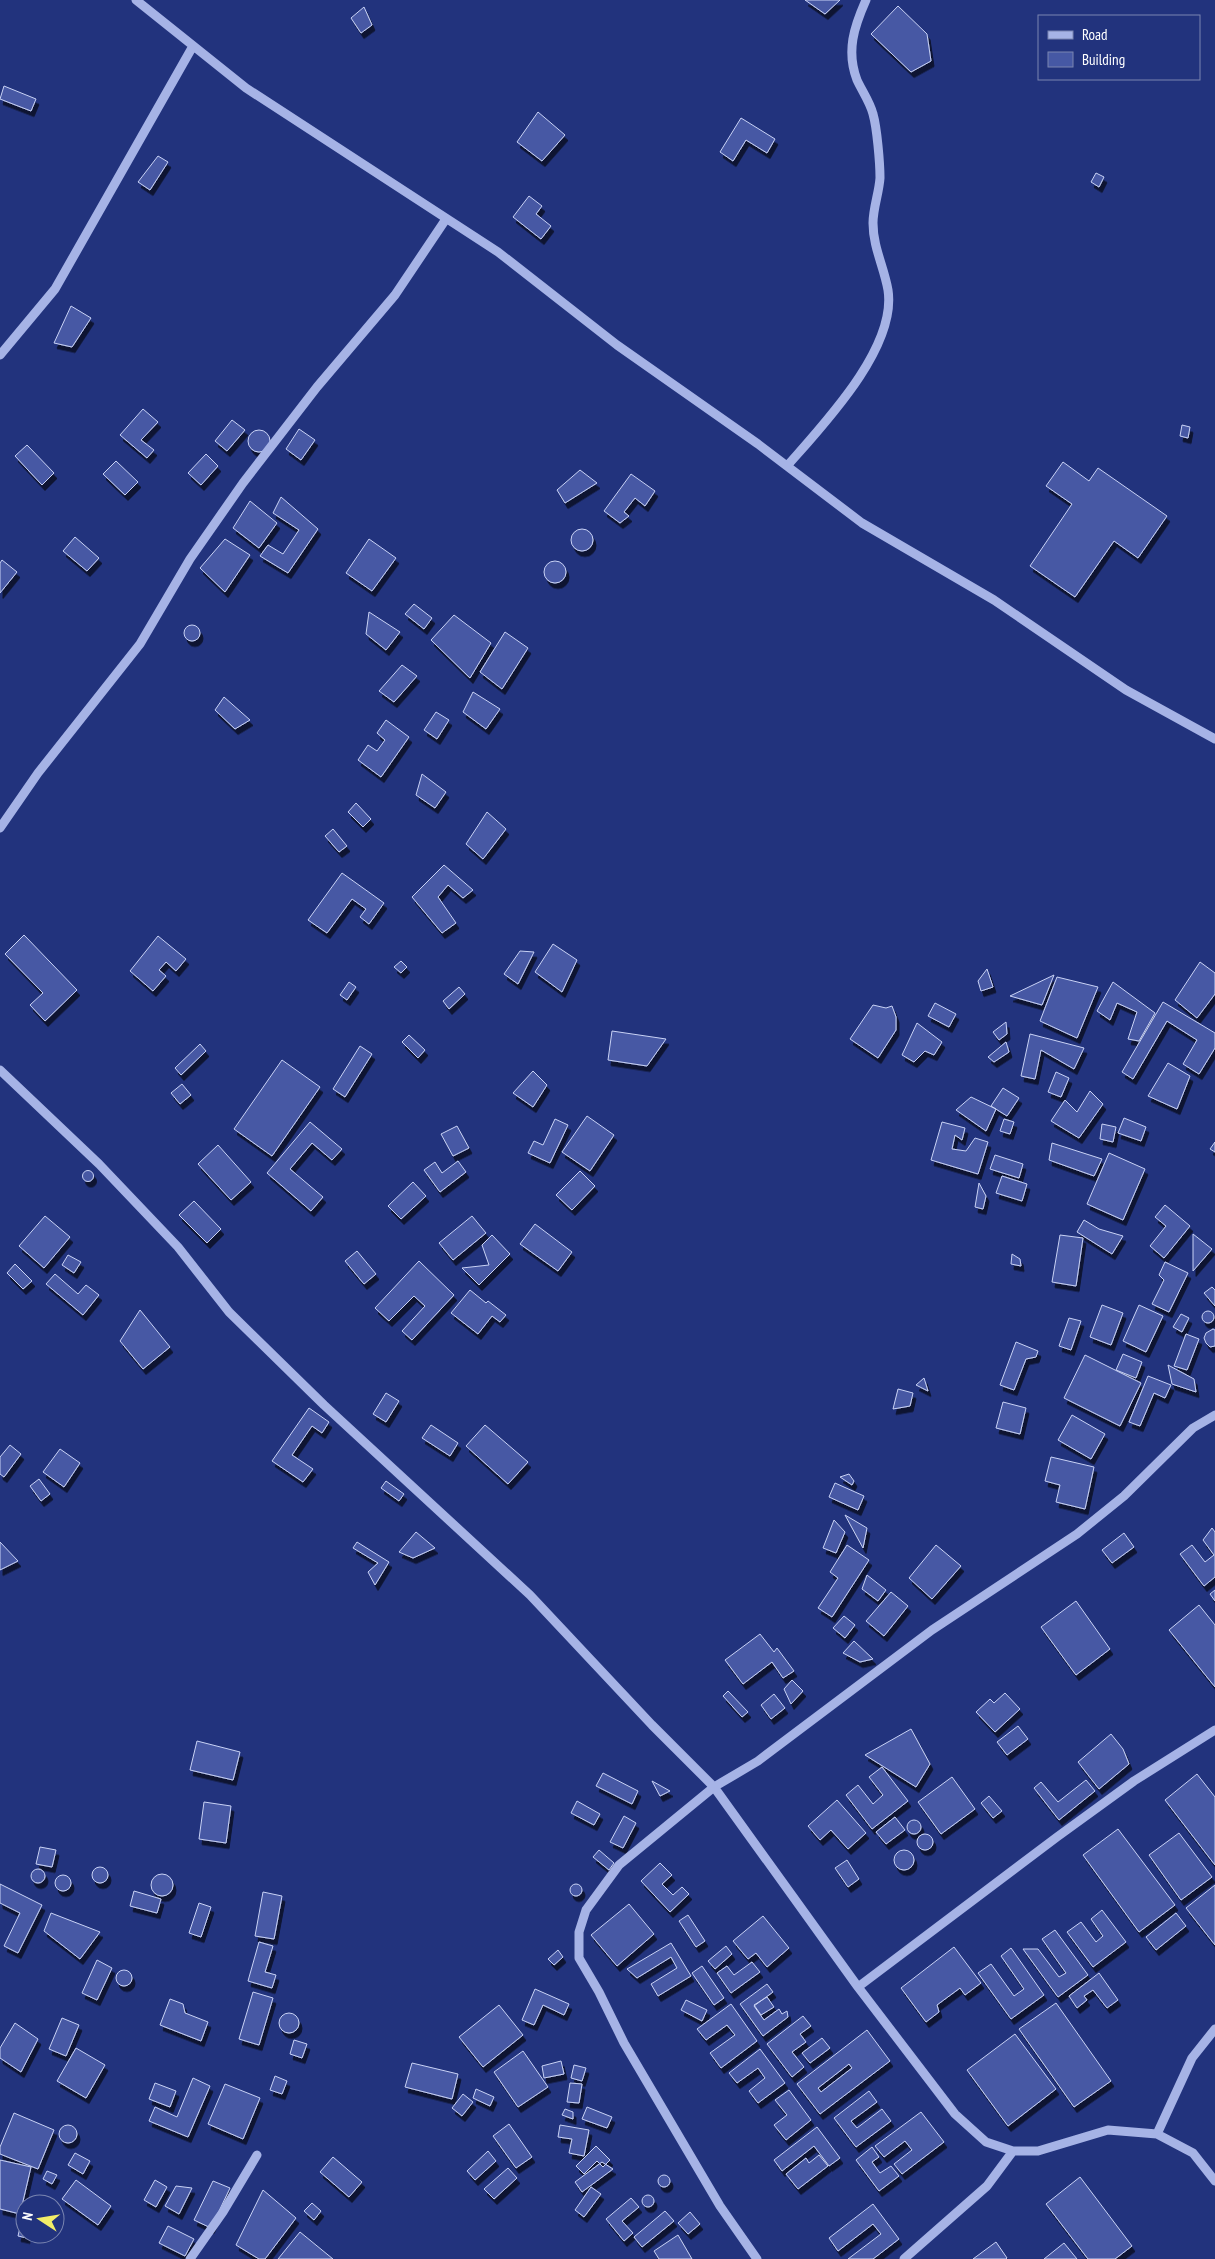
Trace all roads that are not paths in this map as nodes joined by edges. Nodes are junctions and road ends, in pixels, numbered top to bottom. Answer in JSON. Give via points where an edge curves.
{"nodes":[{"id":1,"x":136,"y":0,"type":"edge"},
{"id":2,"x":866,"y":0,"type":"edge"},
{"id":3,"x":193,"y":46,"type":"junction"},
{"id":4,"x":446,"y":219,"type":"junction"},
{"id":5,"x":0,"y":355,"type":"edge"},
{"id":6,"x":787,"y":466,"type":"junction"},
{"id":7,"x":1215,"y":739,"type":"edge"},
{"id":8,"x":0,"y":828,"type":"edge"},
{"id":9,"x":0,"y":1070,"type":"edge"},
{"id":10,"x":1215,"y":1415,"type":"edge"},
{"id":11,"x":1215,"y":1730,"type":"edge"},
{"id":12,"x":714,"y":1787,"type":"junction"},
{"id":13,"x":858,"y":1988,"type":"junction"},
{"id":14,"x":1215,"y":2029,"type":"edge"},
{"id":15,"x":1157,"y":2134,"type":"junction"},
{"id":16,"x":1013,"y":2151,"type":"junction"},
{"id":17,"x":257,"y":2155,"type":"dead end"},
{"id":18,"x":1215,"y":2181,"type":"edge"},
{"id":19,"x":190,"y":2259,"type":"edge"},
{"id":20,"x":757,"y":2259,"type":"edge"},
{"id":21,"x":904,"y":2259,"type":"edge"}],
"edges":[{"from":1,"to":3,"type":"street"},
{"from":2,"to":6,"type":"street","via":[[855,25],[851,55],[857,79],[873,114],[880,178],[873,223],[878,258],[888,290],[887,320],[869,362],[822,426]]},
{"from":3,"to":4,"type":"street","via":[[246,88]]},
{"from":3,"to":5,"type":"street","via":[[55,289]]},
{"from":4,"to":6,"type":"street","via":[[498,252],[616,346]]},
{"from":4,"to":8,"type":"street","via":[[395,295],[317,387],[243,483],[190,559],[140,644],[38,773]]},
{"from":6,"to":7,"type":"street","via":[[862,523],[994,600],[1126,690]]},
{"from":9,"to":12,"type":"street","via":[[99,1164],[178,1247],[229,1312],[324,1405],[530,1595]]},
{"from":10,"to":12,"type":"street","via":[[1193,1428],[1124,1496],[1076,1534],[932,1630],[758,1761]]},
{"from":11,"to":13,"type":"street","via":[[1095,1809]]},
{"from":12,"to":13,"type":"street"},
{"from":12,"to":20,"type":"street","via":[[619,1865],[586,1910],[579,1932],[579,1958],[624,2043],[720,2206]]},
{"from":13,"to":16,"type":"street","via":[[955,2114],[986,2142]]},
{"from":14,"to":15,"type":"street","via":[[1192,2058]]},
{"from":15,"to":16,"type":"street","via":[[1108,2130],[1038,2151]]},
{"from":15,"to":18,"type":"street","via":[[1193,2153]]},
{"from":16,"to":21,"type":"street","via":[[987,2186]]},
{"from":17,"to":19,"type":"street"}]}
